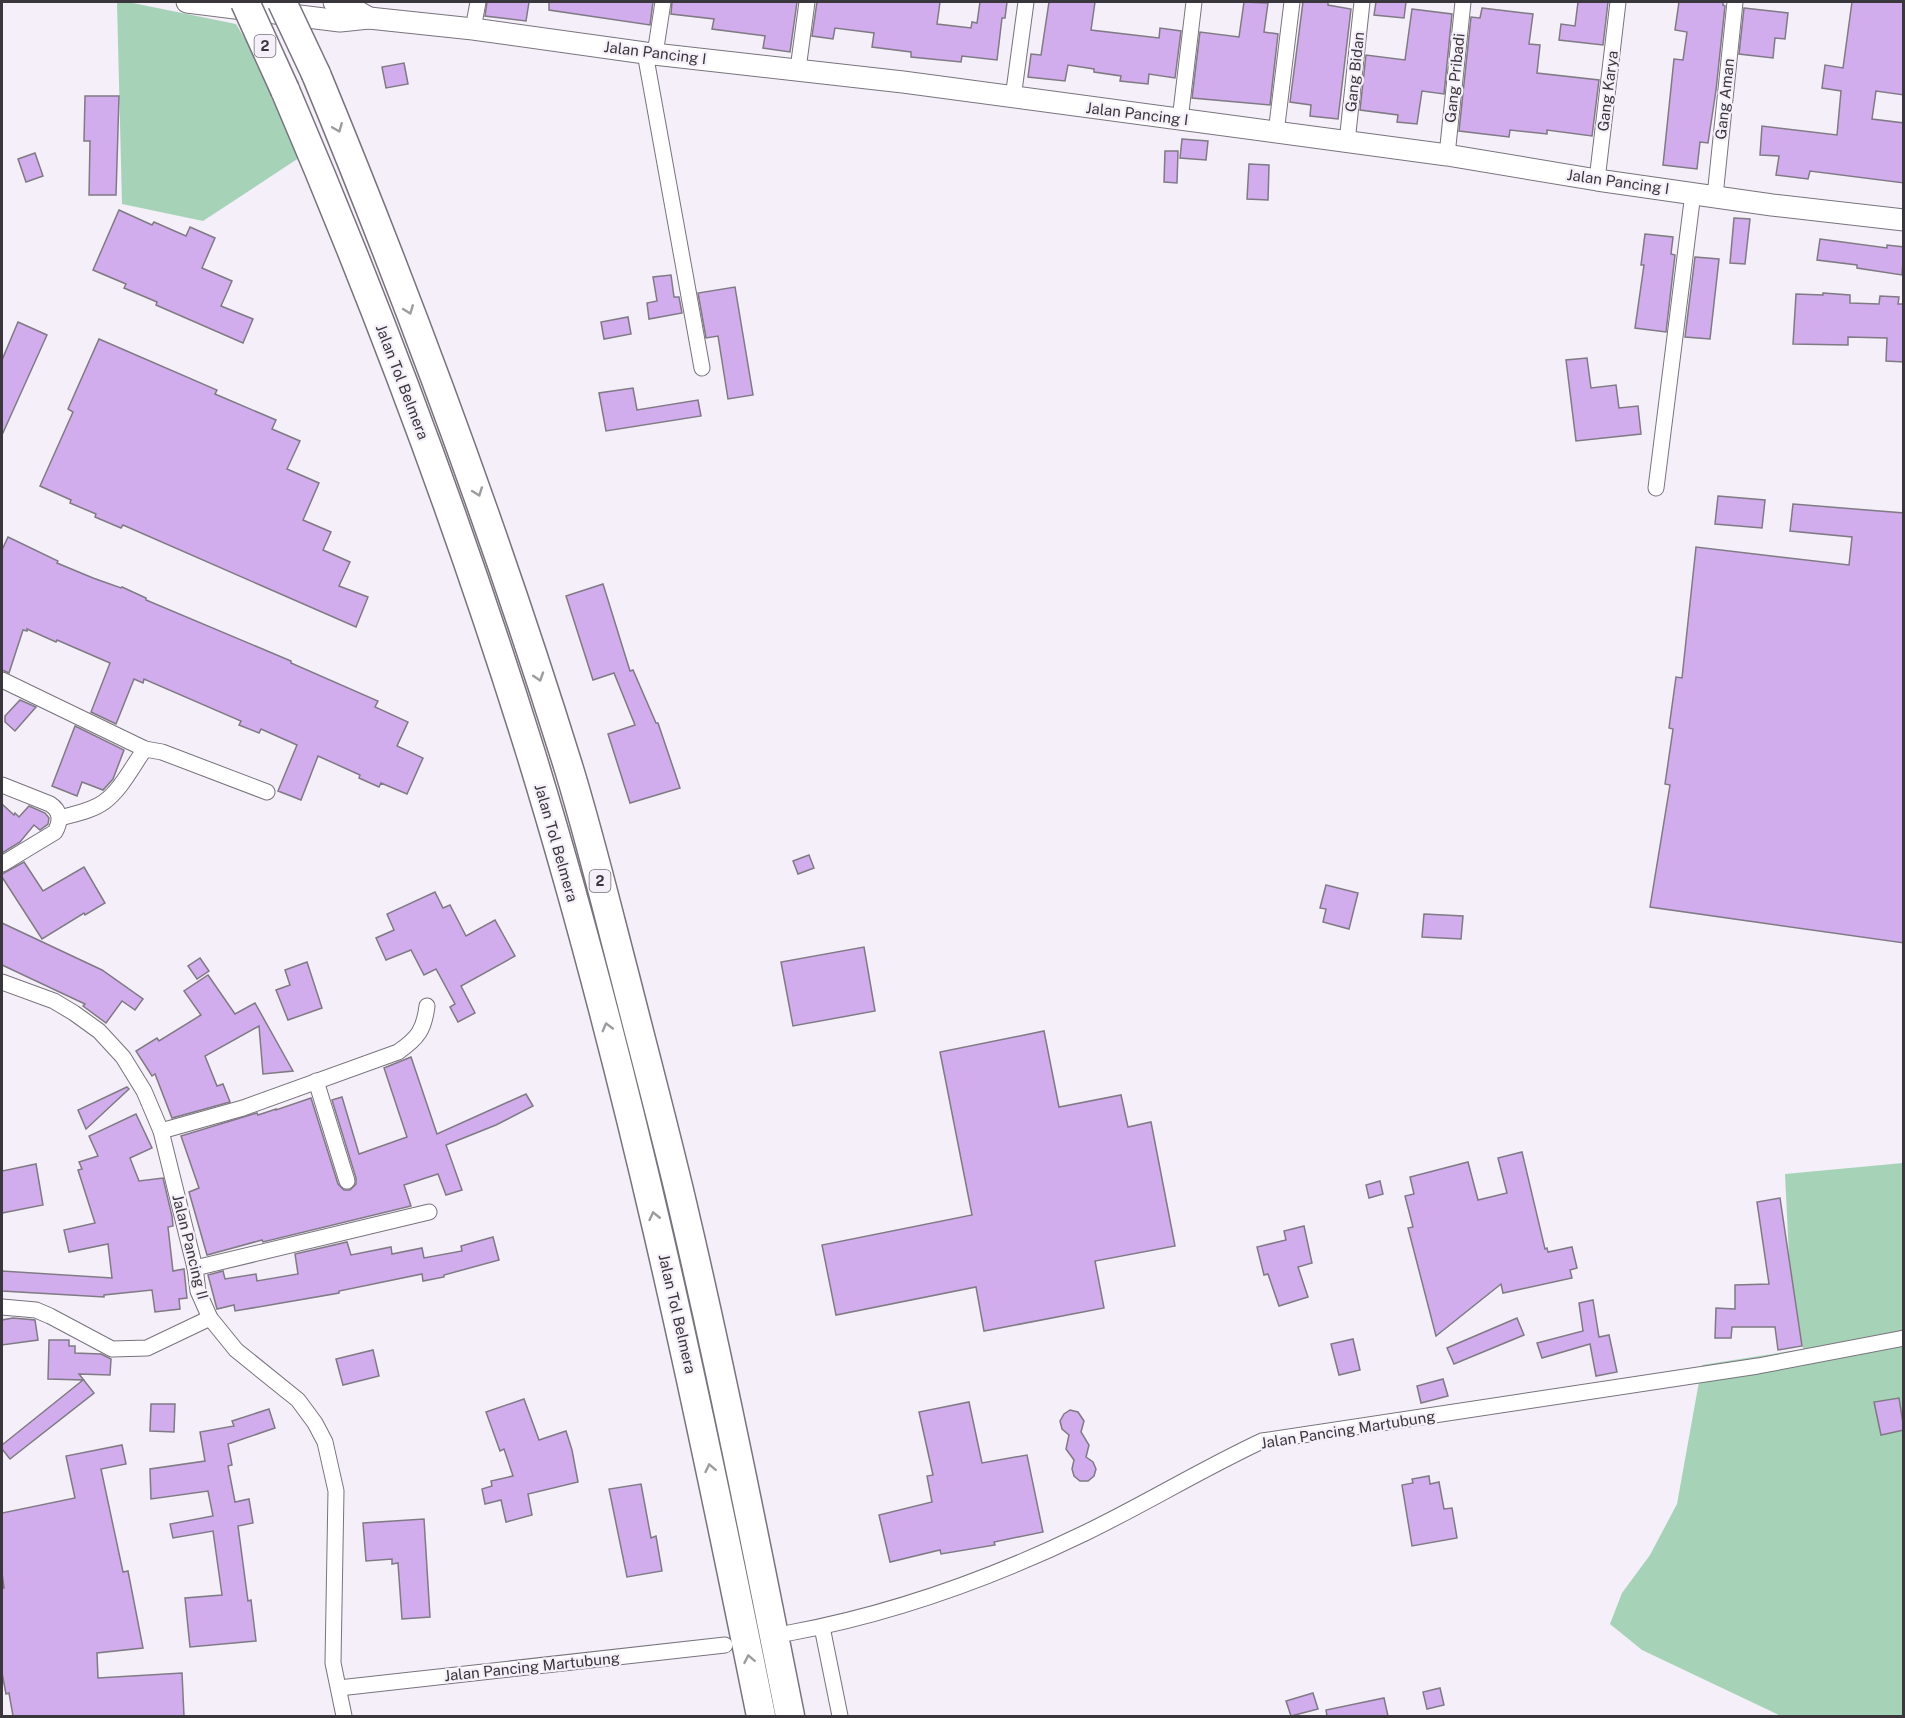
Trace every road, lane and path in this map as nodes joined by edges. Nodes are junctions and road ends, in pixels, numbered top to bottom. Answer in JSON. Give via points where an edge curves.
{"nodes":[{"id":1,"x":187,"y":2,"type":"edge"},
{"id":2,"x":245,"y":2,"type":"edge"},
{"id":3,"x":282,"y":2,"type":"edge"},
{"id":4,"x":334,"y":2,"type":"edge"},
{"id":5,"x":478,"y":2,"type":"edge"},
{"id":6,"x":663,"y":2,"type":"edge"},
{"id":7,"x":807,"y":2,"type":"edge"},
{"id":8,"x":1026,"y":2,"type":"edge"},
{"id":9,"x":1194,"y":2,"type":"edge"},
{"id":10,"x":1292,"y":2,"type":"edge"},
{"id":11,"x":1362,"y":2,"type":"edge"},
{"id":12,"x":1463,"y":2,"type":"edge"},
{"id":13,"x":1618,"y":2,"type":"edge"},
{"id":14,"x":1735,"y":2,"type":"edge"},
{"id":15,"x":370,"y":10,"type":"edge"},
{"id":16,"x":473,"y":29,"type":"junction"},
{"id":17,"x":650,"y":54,"type":"junction"},
{"id":18,"x":798,"y":69,"type":"junction"},
{"id":19,"x":1013,"y":98,"type":"junction"},
{"id":20,"x":1180,"y":120,"type":"junction"},
{"id":21,"x":1276,"y":133,"type":"junction"},
{"id":22,"x":1347,"y":142,"type":"junction"},
{"id":23,"x":1447,"y":155,"type":"junction"},
{"id":24,"x":1597,"y":180,"type":"junction"},
{"id":25,"x":1693,"y":193,"type":"junction"},
{"id":26,"x":1715,"y":196,"type":"junction"},
{"id":27,"x":1904,"y":220,"type":"edge"},
{"id":28,"x":702,"y":368,"type":"dead end"},
{"id":29,"x":1656,"y":488,"type":"dead end"},
{"id":30,"x":2,"y":680,"type":"edge"},
{"id":31,"x":145,"y":749,"type":"junction"},
{"id":32,"x":2,"y":785,"type":"edge"},
{"id":33,"x":267,"y":792,"type":"dead end"},
{"id":34,"x":60,"y":818,"type":"junction"},
{"id":35,"x":2,"y":864,"type":"edge"},
{"id":36,"x":2,"y":982,"type":"edge"},
{"id":37,"x":428,"y":1006,"type":"dead end"},
{"id":38,"x":316,"y":1081,"type":"junction"},
{"id":39,"x":161,"y":1131,"type":"junction"},
{"id":40,"x":347,"y":1181,"type":"dead end"},
{"id":41,"x":429,"y":1212,"type":"dead end"},
{"id":42,"x":195,"y":1268,"type":"junction"},
{"id":43,"x":2,"y":1307,"type":"edge"},
{"id":44,"x":210,"y":1318,"type":"junction"},
{"id":45,"x":1904,"y":1338,"type":"edge"},
{"id":46,"x":822,"y":1627,"type":"junction"},
{"id":47,"x":789,"y":1633,"type":"dead end"},
{"id":48,"x":725,"y":1645,"type":"dead end"},
{"id":49,"x":339,"y":1688,"type":"junction"},
{"id":50,"x":344,"y":1716,"type":"edge"},
{"id":51,"x":761,"y":1716,"type":"edge"},
{"id":52,"x":790,"y":1716,"type":"edge"},
{"id":53,"x":840,"y":1716,"type":"edge"}],
"edges":[{"from":1,"to":15,"type":"main road","name":"Jalan Pancing I","via":[[340,21]]},
{"from":51,"to":2,"type":"highway","name":"Jalan Tol Belmera","number":"2","one_way":true,"bridge":true,"via":[[677,1309],[554,831],[484,607],[433,463],[329,192]]},
{"from":3,"to":52,"type":"highway","name":"Jalan Tol Belmera","number":"2","one_way":true,"bridge":true,"via":[[351,158],[461,447],[570,772],[683,1207]]},
{"from":4,"to":15,"type":"main road","name":"Jalan Pancing I"},
{"from":5,"to":16,"type":"street"},
{"from":6,"to":17,"type":"street"},
{"from":7,"to":18,"type":"street"},
{"from":8,"to":19,"type":"street"},
{"from":9,"to":20,"type":"street"},
{"from":10,"to":21,"type":"street"},
{"from":11,"to":22,"type":"street","name":"Gang Bidan"},
{"from":12,"to":23,"type":"street","name":"Gang Pribadi"},
{"from":13,"to":24,"type":"street","name":"Gang Karya"},
{"from":14,"to":26,"type":"street","name":"Gang Aman"},
{"from":15,"to":16,"type":"main road","name":"Jalan Pancing I"},
{"from":16,"to":17,"type":"main road","name":"Jalan Pancing I"},
{"from":17,"to":18,"type":"main road","name":"Jalan Pancing I"},
{"from":17,"to":28,"type":"street"},
{"from":18,"to":19,"type":"main road","name":"Jalan Pancing I"},
{"from":19,"to":20,"type":"main road","name":"Jalan Pancing I"},
{"from":20,"to":21,"type":"main road","name":"Jalan Pancing I"},
{"from":21,"to":22,"type":"main road","name":"Jalan Pancing I"},
{"from":22,"to":23,"type":"main road","name":"Jalan Pancing I"},
{"from":23,"to":24,"type":"main road","name":"Jalan Pancing I"},
{"from":24,"to":25,"type":"main road","name":"Jalan Pancing I"},
{"from":25,"to":26,"type":"main road","name":"Jalan Pancing I"},
{"from":25,"to":29,"type":"street"},
{"from":26,"to":27,"type":"main road","name":"Jalan Pancing I"},
{"from":30,"to":31,"type":"street"},
{"from":31,"to":33,"type":"street"},
{"from":31,"to":34,"type":"street","via":[[106,801]]},
{"from":32,"to":34,"type":"street","via":[[50,804]]},
{"from":34,"to":35,"type":"street","via":[[50,836]]},
{"from":36,"to":39,"type":"street","name":"Jalan Pancing II","via":[[54,1001],[99,1031],[123,1057],[144,1091]]},
{"from":37,"to":38,"type":"street","via":[[425,1024],[414,1040],[398,1052]]},
{"from":38,"to":39,"type":"street","via":[[243,1108]]},
{"from":38,"to":40,"type":"street"},
{"from":39,"to":42,"type":"street","name":"Jalan Pancing II"},
{"from":41,"to":42,"type":"street"},
{"from":42,"to":44,"type":"street","name":"Jalan Pancing II","via":[[198,1291]]},
{"from":43,"to":44,"type":"street","via":[[36,1310],[112,1349],[147,1348]]},
{"from":44,"to":49,"type":"street","name":"Jalan Pancing II","via":[[236,1350],[298,1400],[325,1442],[336,1491],[333,1663]]},
{"from":45,"to":46,"type":"street","name":"Jalan Pancing Martubung","via":[[1758,1366],[1262,1441],[1029,1560],[899,1608]]},
{"from":46,"to":47,"type":"street","name":"Jalan Pancing Martubung"},
{"from":46,"to":53,"type":"street"},
{"from":48,"to":49,"type":"street","name":"Jalan Pancing Martubung"},
{"from":49,"to":50,"type":"street","name":"Jalan Pancing II"}]}
